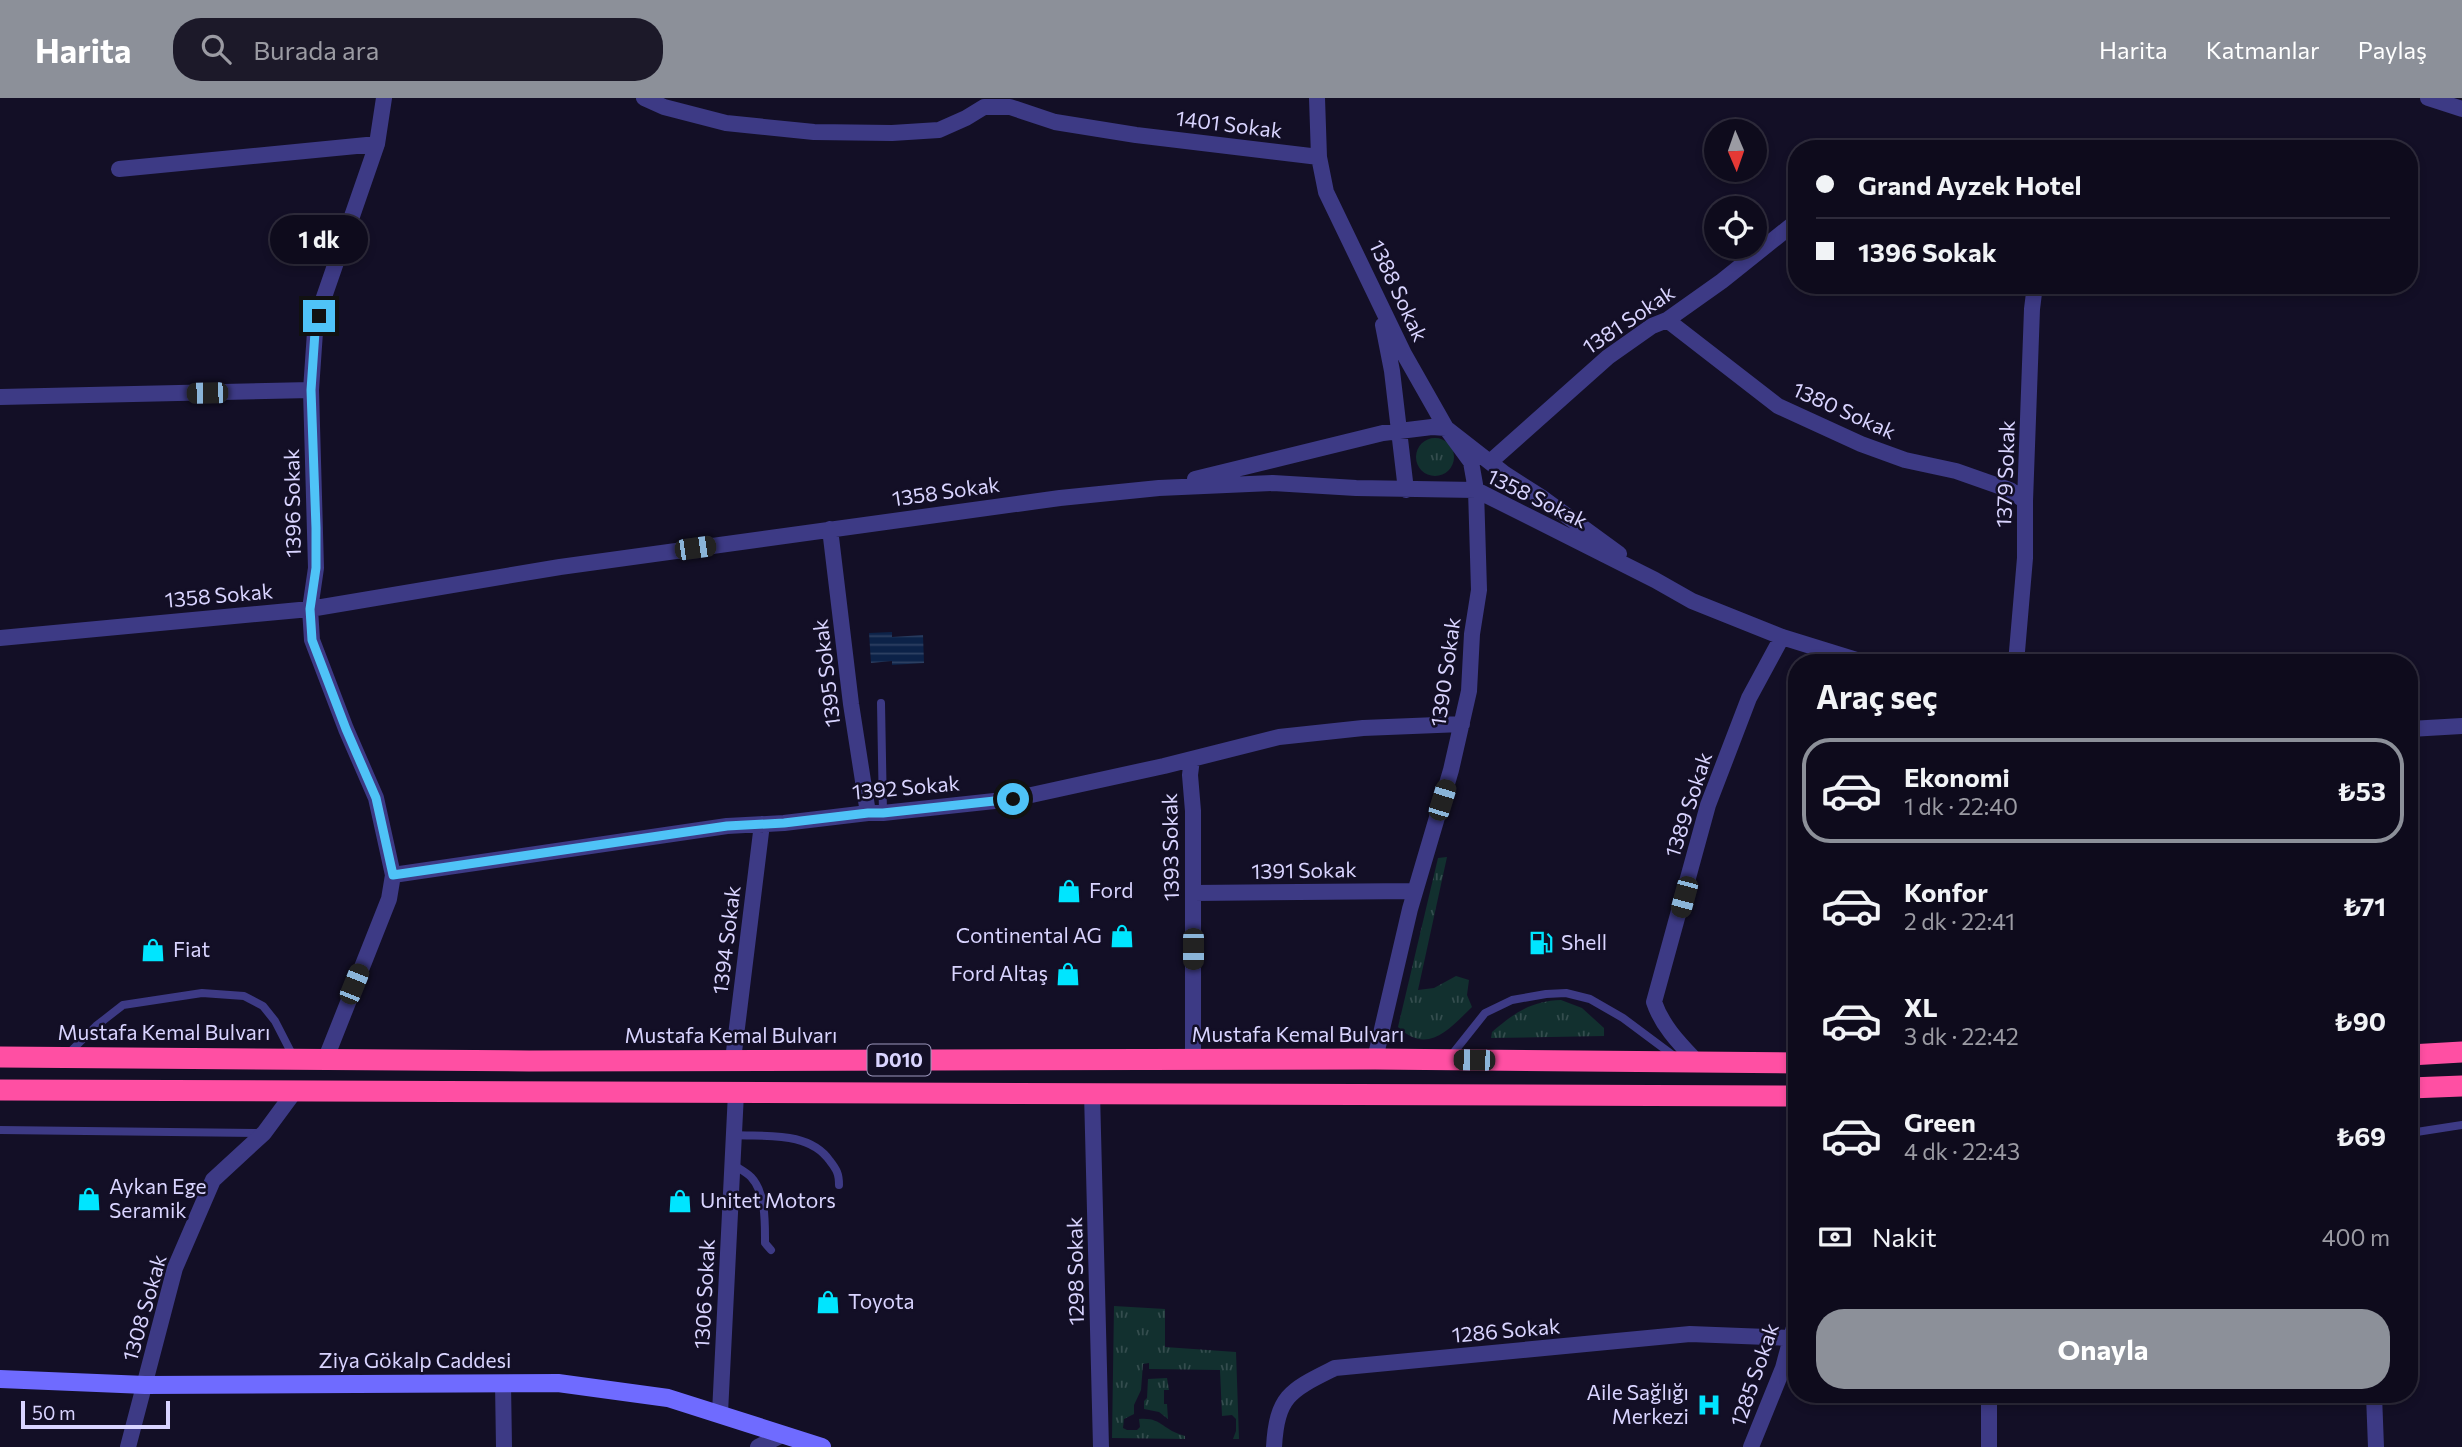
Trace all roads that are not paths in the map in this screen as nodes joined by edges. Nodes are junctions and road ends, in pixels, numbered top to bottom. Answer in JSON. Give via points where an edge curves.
{"nodes":[{"id":1,"x":384,"y":98,"type":"edge"},
{"id":2,"x":644,"y":98,"type":"edge"},
{"id":3,"x":1317,"y":98,"type":"edge"},
{"id":4,"x":2428,"y":98,"type":"edge"},
{"id":5,"x":2462,"y":109,"type":"edge"},
{"id":6,"x":377,"y":144,"type":"junction"},
{"id":7,"x":1319,"y":157,"type":"junction"},
{"id":8,"x":119,"y":169,"type":"dead end"},
{"id":9,"x":1788,"y":228,"type":"edge"},
{"id":10,"x":2034,"y":294,"type":"edge"},
{"id":11,"x":1379,"y":305,"type":"junction"},
{"id":12,"x":1667,"y":320,"type":"junction"},
{"id":13,"x":311,"y":390,"type":"junction"},
{"id":14,"x":0,"y":397,"type":"edge"},
{"id":15,"x":1446,"y":428,"type":"junction"},
{"id":16,"x":1398,"y":431,"type":"junction"},
{"id":17,"x":1490,"y":461,"type":"junction"},
{"id":18,"x":1159,"y":488,"type":"junction"},
{"id":19,"x":1406,"y":490,"type":"junction"},
{"id":20,"x":1476,"y":490,"type":"junction"},
{"id":21,"x":2025,"y":501,"type":"junction"},
{"id":22,"x":830,"y":528,"type":"junction"},
{"id":23,"x":1655,"y":580,"type":"junction"},
{"id":24,"x":310,"y":609,"type":"junction"},
{"id":25,"x":1782,"y":637,"type":"junction"},
{"id":26,"x":0,"y":638,"type":"edge"},
{"id":27,"x":1837,"y":654,"type":"edge"},
{"id":28,"x":2018,"y":654,"type":"edge"},
{"id":29,"x":881,"y":704,"type":"dead end"},
{"id":30,"x":1462,"y":724,"type":"junction"},
{"id":31,"x":2462,"y":726,"type":"edge"},
{"id":32,"x":2418,"y":729,"type":"edge"},
{"id":33,"x":1192,"y":759,"type":"junction"},
{"id":34,"x":875,"y":813,"type":"junction"},
{"id":35,"x":762,"y":824,"type":"junction"},
{"id":36,"x":393,"y":875,"type":"junction"},
{"id":37,"x":1415,"y":891,"type":"junction"},
{"id":38,"x":1193,"y":893,"type":"junction"},
{"id":39,"x":2462,"y":1052,"type":"edge"},
{"id":40,"x":2418,"y":1055,"type":"edge"},
{"id":41,"x":0,"y":1057,"type":"edge"},
{"id":42,"x":65,"y":1057,"type":"junction"},
{"id":43,"x":294,"y":1058,"type":"junction"},
{"id":44,"x":326,"y":1058,"type":"junction"},
{"id":45,"x":1375,"y":1059,"type":"junction"},
{"id":46,"x":733,"y":1060,"type":"junction"},
{"id":47,"x":1193,"y":1060,"type":"junction"},
{"id":48,"x":1448,"y":1060,"type":"junction"},
{"id":49,"x":1689,"y":1062,"type":"junction"},
{"id":50,"x":1788,"y":1063,"type":"edge"},
{"id":51,"x":2462,"y":1086,"type":"edge"},
{"id":52,"x":2418,"y":1088,"type":"edge"},
{"id":53,"x":0,"y":1090,"type":"edge"},
{"id":54,"x":295,"y":1091,"type":"junction"},
{"id":55,"x":736,"y":1093,"type":"junction"},
{"id":56,"x":1092,"y":1093,"type":"junction"},
{"id":57,"x":1788,"y":1096,"type":"edge"},
{"id":58,"x":2462,"y":1125,"type":"edge"},
{"id":59,"x":0,"y":1130,"type":"edge"},
{"id":60,"x":2418,"y":1132,"type":"edge"},
{"id":61,"x":264,"y":1133,"type":"junction"},
{"id":62,"x":734,"y":1135,"type":"junction"},
{"id":63,"x":732,"y":1164,"type":"junction"},
{"id":64,"x":839,"y":1185,"type":"dead end"},
{"id":65,"x":771,"y":1250,"type":"dead end"},
{"id":66,"x":1788,"y":1338,"type":"edge"},
{"id":67,"x":1788,"y":1349,"type":"edge"},
{"id":68,"x":0,"y":1379,"type":"edge"},
{"id":69,"x":503,"y":1383,"type":"junction"},
{"id":70,"x":145,"y":1385,"type":"junction"},
{"id":71,"x":1989,"y":1403,"type":"edge"},
{"id":72,"x":2374,"y":1403,"type":"edge"},
{"id":73,"x":720,"y":1413,"type":"junction"},
{"id":74,"x":782,"y":1435,"type":"junction"},
{"id":75,"x":128,"y":1447,"type":"edge"},
{"id":76,"x":504,"y":1447,"type":"edge"},
{"id":77,"x":758,"y":1447,"type":"edge"},
{"id":78,"x":822,"y":1447,"type":"edge"},
{"id":79,"x":1101,"y":1447,"type":"edge"},
{"id":80,"x":1274,"y":1447,"type":"edge"},
{"id":81,"x":1751,"y":1447,"type":"edge"},
{"id":82,"x":1989,"y":1447,"type":"edge"},
{"id":83,"x":2376,"y":1447,"type":"edge"}],
"edges":[{"from":1,"to":6,"type":"street","name":"1396 Sokak"},
{"from":2,"to":7,"type":"street","name":"1401 Sokak","via":[[726,123],[814,132],[939,130],[984,107],[1010,107],[1055,122]]},
{"from":3,"to":7,"type":"street","name":"1388 Sokak"},
{"from":4,"to":5,"type":"street"},
{"from":6,"to":8,"type":"street"},
{"from":6,"to":13,"type":"street","name":"1396 Sokak","via":[[318,321]]},
{"from":7,"to":11,"type":"street","name":"1388 Sokak","via":[[1326,192]]},
{"from":9,"to":12,"type":"street","name":"1381 Sokak"},
{"from":10,"to":21,"type":"street","name":"1379 Sokak"},
{"from":11,"to":15,"type":"street","name":"1388 Sokak"},
{"from":11,"to":16,"type":"street"},
{"from":12,"to":17,"type":"street","name":"1381 Sokak","via":[[1608,357]]},
{"from":12,"to":21,"type":"street","name":"1380 Sokak","via":[[1778,406],[1861,444],[1956,471],[2010,490]]},
{"from":13,"to":14,"type":"street"},
{"from":13,"to":24,"type":"street","name":"1396 Sokak","via":[[316,568]]},
{"from":15,"to":16,"type":"street"},
{"from":15,"to":17,"type":"street"},
{"from":15,"to":20,"type":"street","name":"1388 Sokak","via":[[1471,462]]},
{"from":16,"to":18,"type":"street"},
{"from":16,"to":19,"type":"street"},
{"from":17,"to":23,"type":"street"},
{"from":18,"to":19,"type":"street","name":"1358 Sokak","via":[[1273,483]]},
{"from":18,"to":22,"type":"street","name":"1358 Sokak"},
{"from":19,"to":20,"type":"street","name":"1358 Sokak"},
{"from":20,"to":23,"type":"street","name":"1358 Sokak"},
{"from":20,"to":30,"type":"street","name":"1390 Sokak","via":[[1479,590]]},
{"from":21,"to":28,"type":"street","name":"1379 Sokak"},
{"from":22,"to":24,"type":"street","name":"1358 Sokak"},
{"from":22,"to":34,"type":"street","name":"1395 Sokak","via":[[851,704]]},
{"from":23,"to":25,"type":"street","name":"1358 Sokak","via":[[1692,601]]},
{"from":24,"to":26,"type":"street","name":"1358 Sokak"},
{"from":24,"to":36,"type":"street","name":"1396 Sokak","via":[[312,640],[376,798]]},
{"from":25,"to":27,"type":"street","name":"1358 Sokak"},
{"from":25,"to":49,"type":"street","name":"1389 Sokak","via":[[1749,698],[1708,805],[1654,1002]]},
{"from":29,"to":34,"type":"lane"},
{"from":30,"to":33,"type":"street","name":"1392 Sokak","via":[[1279,737]]},
{"from":30,"to":37,"type":"street","name":"1390 Sokak"},
{"from":31,"to":32,"type":"street"},
{"from":33,"to":34,"type":"street","name":"1392 Sokak","via":[[1013,799]]},
{"from":33,"to":38,"type":"street","name":"1393 Sokak"},
{"from":34,"to":35,"type":"street","name":"1392 Sokak"},
{"from":35,"to":36,"type":"street","name":"1392 Sokak"},
{"from":35,"to":46,"type":"street","name":"1394 Sokak"},
{"from":36,"to":44,"type":"street","name":"1396 Sokak","via":[[389,899]]},
{"from":37,"to":38,"type":"street","name":"1391 Sokak"},
{"from":37,"to":45,"type":"street","name":"1390 Sokak"},
{"from":38,"to":47,"type":"street","name":"1393 Sokak"},
{"from":39,"to":40,"type":"highway"},
{"from":41,"to":42,"type":"highway","name":"Mustafa Kemal Bulvarı","number":"D010"},
{"from":42,"to":43,"type":"highway","name":"Mustafa Kemal Bulvarı","number":"D010"},
{"from":42,"to":43,"type":"lane","via":[[123,1005],[201,993],[244,996],[263,1006]]},
{"from":43,"to":44,"type":"highway","name":"Mustafa Kemal Bulvarı","number":"D010"},
{"from":44,"to":46,"type":"highway","name":"Mustafa Kemal Bulvarı","number":"D010"},
{"from":45,"to":47,"type":"highway","name":"Mustafa Kemal Bulvarı","number":"D010"},
{"from":45,"to":48,"type":"highway","name":"Mustafa Kemal Bulvarı","number":"D010"},
{"from":46,"to":47,"type":"highway","name":"Mustafa Kemal Bulvarı","number":"D010"},
{"from":48,"to":49,"type":"highway","name":"Mustafa Kemal Bulvarı","number":"D010"},
{"from":48,"to":49,"type":"lane","via":[[1485,1013],[1512,1000],[1566,993],[1590,999]]},
{"from":49,"to":50,"type":"highway","name":"Mustafa Kemal Bulvarı","number":"D010"},
{"from":51,"to":52,"type":"highway"},
{"from":53,"to":54,"type":"highway","number":"D010"},
{"from":54,"to":55,"type":"highway","number":"D010"},
{"from":54,"to":61,"type":"street","name":"1308 Sokak"},
{"from":55,"to":56,"type":"highway","number":"D010"},
{"from":55,"to":62,"type":"street","name":"1306 Sokak"},
{"from":56,"to":57,"type":"highway","number":"D010"},
{"from":56,"to":79,"type":"street","name":"1298 Sokak"},
{"from":58,"to":60,"type":"lane"},
{"from":59,"to":61,"type":"lane"},
{"from":61,"to":70,"type":"street","name":"1308 Sokak","via":[[212,1180],[175,1268]]},
{"from":62,"to":63,"type":"street","name":"1306 Sokak"},
{"from":62,"to":64,"type":"lane","via":[[808,1142],[822,1149],[839,1173]]},
{"from":63,"to":65,"type":"lane","via":[[751,1177],[759,1190],[765,1243]]},
{"from":63,"to":73,"type":"street","name":"1306 Sokak"},
{"from":66,"to":80,"type":"street","name":"1286 Sokak","via":[[1690,1334],[1335,1368],[1301,1385],[1283,1403]]},
{"from":67,"to":81,"type":"street","name":"1285 Sokak"},
{"from":68,"to":70,"type":"street","name":"Ziya Gökalp Caddesi"},
{"from":69,"to":70,"type":"street","name":"Ziya Gökalp Caddesi"},
{"from":69,"to":73,"type":"street","name":"Ziya Gökalp Caddesi","via":[[558,1383],[668,1398]]},
{"from":69,"to":76,"type":"street"},
{"from":70,"to":75,"type":"street","name":"1308 Sokak"},
{"from":71,"to":82,"type":"street"},
{"from":72,"to":83,"type":"street"},
{"from":73,"to":74,"type":"street","name":"Ziya Gökalp Caddesi"},
{"from":74,"to":77,"type":"street"},
{"from":74,"to":78,"type":"street","name":"Ziya Gökalp Caddesi"}]}
